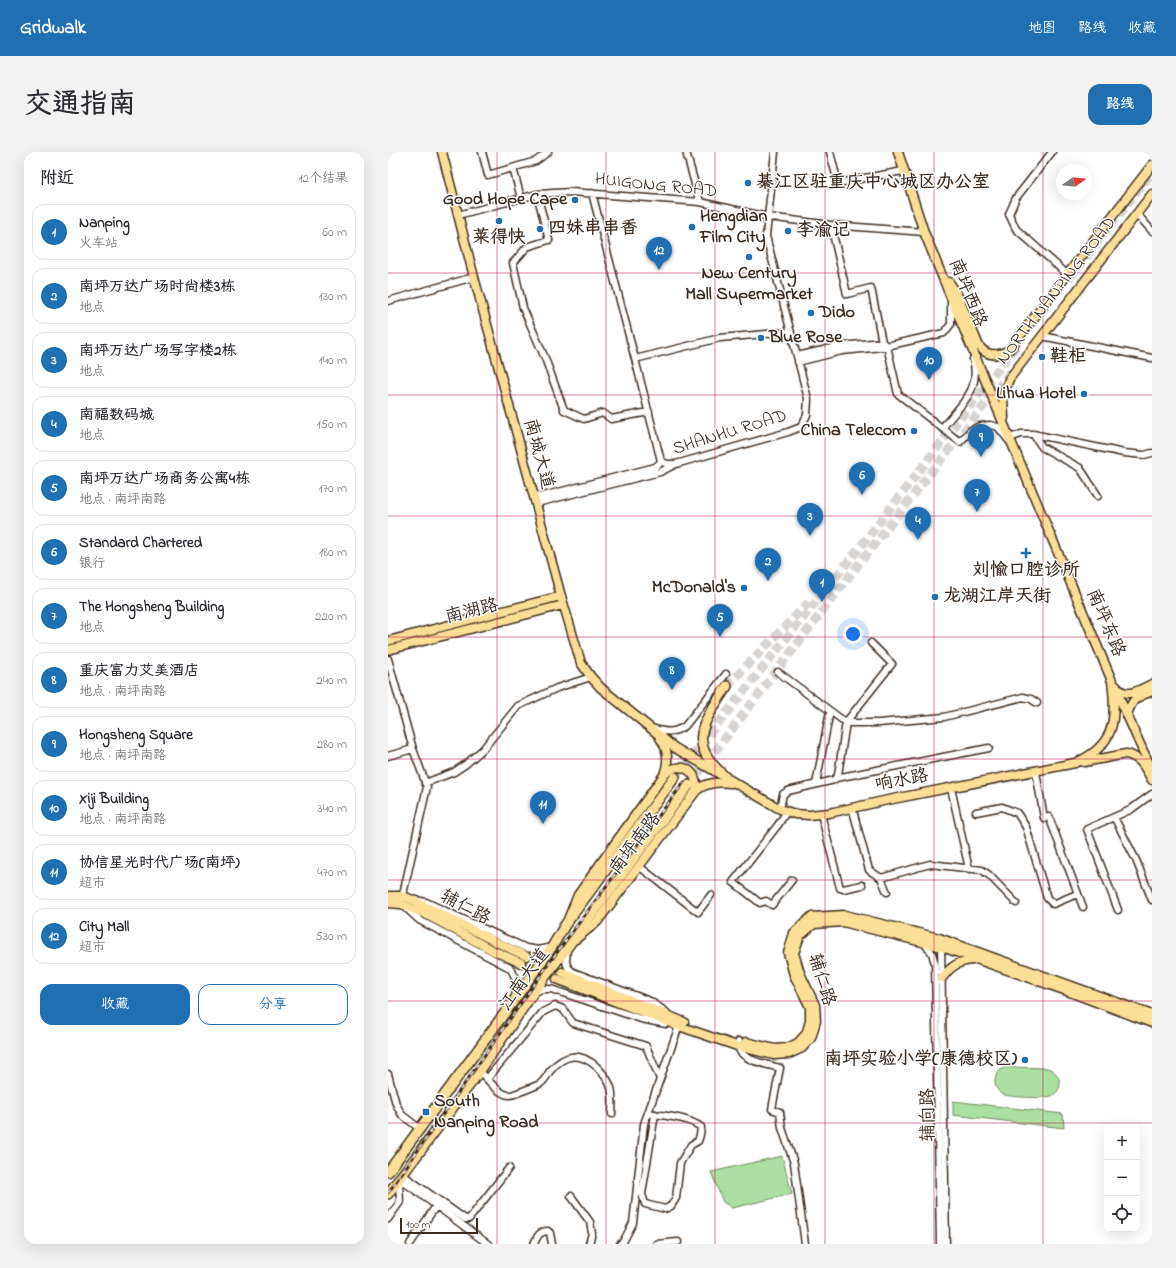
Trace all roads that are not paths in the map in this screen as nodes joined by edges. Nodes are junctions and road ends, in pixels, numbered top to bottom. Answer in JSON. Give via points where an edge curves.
{"nodes":[{"id":1,"x":442,"y":152,"type":"edge"},
{"id":2,"x":482,"y":152,"type":"edge"},
{"id":3,"x":548,"y":152,"type":"edge"},
{"id":4,"x":686,"y":152,"type":"edge"},
{"id":5,"x":775,"y":152,"type":"edge"},
{"id":6,"x":830,"y":152,"type":"edge"},
{"id":7,"x":898,"y":152,"type":"edge"},
{"id":8,"x":1052,"y":152,"type":"edge"},
{"id":9,"x":1152,"y":165,"type":"edge"},
{"id":10,"x":513,"y":168,"type":"junction"},
{"id":11,"x":903,"y":172,"type":"junction"},
{"id":12,"x":537,"y":194,"type":"junction"},
{"id":13,"x":592,"y":194,"type":"junction"},
{"id":14,"x":1152,"y":194,"type":"edge"},
{"id":15,"x":521,"y":198,"type":"junction"},
{"id":16,"x":700,"y":202,"type":"junction"},
{"id":17,"x":1137,"y":214,"type":"junction"},
{"id":18,"x":458,"y":215,"type":"junction"},
{"id":19,"x":768,"y":217,"type":"junction"},
{"id":20,"x":831,"y":225,"type":"junction"},
{"id":21,"x":1151,"y":226,"type":"edge"},
{"id":22,"x":924,"y":232,"type":"junction"},
{"id":23,"x":935,"y":257,"type":"junction"},
{"id":24,"x":1068,"y":274,"type":"junction"},
{"id":25,"x":474,"y":277,"type":"junction"},
{"id":26,"x":951,"y":296,"type":"junction"},
{"id":27,"x":388,"y":301,"type":"edge"},
{"id":28,"x":790,"y":332,"type":"junction"},
{"id":29,"x":1042,"y":336,"type":"junction"},
{"id":30,"x":970,"y":344,"type":"junction"},
{"id":31,"x":884,"y":345,"type":"junction"},
{"id":32,"x":1152,"y":358,"type":"edge"},
{"id":33,"x":635,"y":359,"type":"junction"},
{"id":34,"x":798,"y":359,"type":"junction"},
{"id":35,"x":649,"y":412,"type":"junction"},
{"id":36,"x":942,"y":428,"type":"junction"},
{"id":37,"x":1033,"y":434,"type":"junction"},
{"id":38,"x":1011,"y":441,"type":"junction"},
{"id":39,"x":1152,"y":453,"type":"edge"},
{"id":40,"x":661,"y":460,"type":"junction"},
{"id":41,"x":676,"y":464,"type":"junction"},
{"id":42,"x":532,"y":493,"type":"junction"},
{"id":43,"x":1098,"y":496,"type":"dead end"},
{"id":44,"x":536,"y":507,"type":"junction"},
{"id":45,"x":561,"y":596,"type":"junction"},
{"id":46,"x":564,"y":605,"type":"junction"},
{"id":47,"x":388,"y":641,"type":"edge"},
{"id":48,"x":871,"y":643,"type":"dead end"},
{"id":49,"x":388,"y":650,"type":"edge"},
{"id":50,"x":388,"y":659,"type":"edge"},
{"id":51,"x":778,"y":672,"type":"dead end"},
{"id":52,"x":726,"y":674,"type":"dead end"},
{"id":53,"x":591,"y":677,"type":"junction"},
{"id":54,"x":1112,"y":681,"type":"junction"},
{"id":55,"x":1152,"y":684,"type":"edge"},
{"id":56,"x":727,"y":686,"type":"tunnel mouth"},
{"id":57,"x":1152,"y":691,"type":"edge"},
{"id":58,"x":1037,"y":703,"type":"dead end"},
{"id":59,"x":830,"y":711,"type":"junction"},
{"id":60,"x":1127,"y":715,"type":"junction"},
{"id":61,"x":846,"y":722,"type":"junction"},
{"id":62,"x":649,"y":727,"type":"junction"},
{"id":63,"x":656,"y":733,"type":"junction"},
{"id":64,"x":989,"y":748,"type":"dead end"},
{"id":65,"x":413,"y":749,"type":"junction"},
{"id":66,"x":1140,"y":754,"type":"junction"},
{"id":67,"x":388,"y":756,"type":"edge"},
{"id":68,"x":1075,"y":763,"type":"junction"},
{"id":69,"x":1152,"y":769,"type":"edge"},
{"id":70,"x":1036,"y":772,"type":"junction"},
{"id":71,"x":664,"y":775,"type":"junction"},
{"id":72,"x":675,"y":777,"type":"tunnel mouth"},
{"id":73,"x":836,"y":778,"type":"junction"},
{"id":74,"x":1152,"y":780,"type":"edge"},
{"id":75,"x":732,"y":782,"type":"junction"},
{"id":76,"x":425,"y":783,"type":"junction"},
{"id":77,"x":816,"y":784,"type":"junction"},
{"id":78,"x":692,"y":788,"type":"junction"},
{"id":79,"x":951,"y":788,"type":"junction"},
{"id":80,"x":1152,"y":794,"type":"edge"},
{"id":81,"x":852,"y":807,"type":"junction"},
{"id":82,"x":783,"y":810,"type":"junction"},
{"id":83,"x":976,"y":812,"type":"dead end"},
{"id":84,"x":821,"y":814,"type":"junction"},
{"id":85,"x":1114,"y":817,"type":"junction"},
{"id":86,"x":640,"y":867,"type":"junction"},
{"id":87,"x":970,"y":868,"type":"junction"},
{"id":88,"x":881,"y":878,"type":"junction"},
{"id":89,"x":792,"y":880,"type":"dead end"},
{"id":90,"x":862,"y":885,"type":"dead end"},
{"id":91,"x":887,"y":892,"type":"dead end"},
{"id":92,"x":1077,"y":894,"type":"junction"},
{"id":93,"x":388,"y":896,"type":"edge"},
{"id":94,"x":711,"y":896,"type":"dead end"},
{"id":95,"x":402,"y":900,"type":"junction"},
{"id":96,"x":413,"y":900,"type":"junction"},
{"id":97,"x":1152,"y":900,"type":"edge"},
{"id":98,"x":388,"y":903,"type":"edge"},
{"id":99,"x":1016,"y":903,"type":"dead end"},
{"id":100,"x":1083,"y":907,"type":"dead end"},
{"id":101,"x":1118,"y":910,"type":"dead end"},
{"id":102,"x":565,"y":925,"type":"junction"},
{"id":103,"x":939,"y":938,"type":"junction"},
{"id":104,"x":924,"y":943,"type":"junction"},
{"id":105,"x":570,"y":946,"type":"junction"},
{"id":106,"x":552,"y":947,"type":"junction"},
{"id":107,"x":942,"y":947,"type":"junction"},
{"id":108,"x":526,"y":956,"type":"tunnel mouth"},
{"id":109,"x":976,"y":960,"type":"junction"},
{"id":110,"x":521,"y":963,"type":"tunnel mouth"},
{"id":111,"x":560,"y":976,"type":"tunnel mouth"},
{"id":112,"x":942,"y":978,"type":"junction"},
{"id":113,"x":534,"y":993,"type":"junction"},
{"id":114,"x":514,"y":999,"type":"junction"},
{"id":115,"x":1152,"y":1015,"type":"edge"},
{"id":116,"x":1152,"y":1023,"type":"edge"},
{"id":117,"x":679,"y":1024,"type":"junction"},
{"id":118,"x":738,"y":1043,"type":"junction"},
{"id":119,"x":480,"y":1071,"type":"junction"},
{"id":120,"x":388,"y":1074,"type":"edge"},
{"id":121,"x":487,"y":1079,"type":"junction"},
{"id":122,"x":660,"y":1079,"type":"junction"},
{"id":123,"x":648,"y":1113,"type":"junction"},
{"id":124,"x":612,"y":1114,"type":"dead end"},
{"id":125,"x":655,"y":1114,"type":"junction"},
{"id":126,"x":419,"y":1128,"type":"junction"},
{"id":127,"x":509,"y":1168,"type":"dead end"},
{"id":128,"x":388,"y":1172,"type":"edge"},
{"id":129,"x":401,"y":1178,"type":"junction"},
{"id":130,"x":388,"y":1194,"type":"edge"},
{"id":131,"x":572,"y":1196,"type":"dead end"},
{"id":132,"x":436,"y":1206,"type":"junction"},
{"id":133,"x":388,"y":1219,"type":"edge"},
{"id":134,"x":678,"y":1242,"type":"dead end"},
{"id":135,"x":410,"y":1244,"type":"edge"},
{"id":136,"x":488,"y":1244,"type":"edge"},
{"id":137,"x":534,"y":1244,"type":"edge"},
{"id":138,"x":552,"y":1244,"type":"edge"},
{"id":139,"x":589,"y":1244,"type":"edge"},
{"id":140,"x":620,"y":1244,"type":"edge"},
{"id":141,"x":656,"y":1244,"type":"edge"},
{"id":142,"x":805,"y":1244,"type":"edge"},
{"id":143,"x":940,"y":1244,"type":"edge"},
{"id":144,"x":946,"y":1244,"type":"edge"}],
"edges":[{"from":1,"to":18,"type":"main road","name":"南城大道"},
{"from":2,"to":10,"type":"street","via":[[488,175]]},
{"from":3,"to":10,"type":"street","via":[[536,161]]},
{"from":4,"to":16,"type":"street"},
{"from":5,"to":19,"type":"street","name":"SHANHU ROAD"},
{"from":6,"to":11,"type":"street","via":[[838,183]]},
{"from":7,"to":11,"type":"main road","name":"南坪西路"},
{"from":8,"to":24,"type":"street","via":[[1016,198],[1009,214],[1016,229]]},
{"from":9,"to":24,"type":"main road","name":"NORTH NANPING ROAD"},
{"from":10,"to":15,"type":"street"},
{"from":11,"to":22,"type":"main road","name":"南坪西路"},
{"from":12,"to":13,"type":"street","name":"HUIGONG ROAD"},
{"from":12,"to":15,"type":"street","name":"HUIGONG ROAD"},
{"from":12,"to":35,"type":"street","via":[[549,240],[527,248],[513,263],[523,308],[564,410],[584,419],[603,412],[611,419]]},
{"from":13,"to":16,"type":"street","name":"HUIGONG ROAD"},
{"from":13,"to":33,"type":"street"},
{"from":14,"to":17,"type":"main road","name":"NORTH NANPING ROAD"},
{"from":15,"to":18,"type":"street","name":"HUIGONG ROAD"},
{"from":16,"to":19,"type":"street","name":"HUIGONG ROAD"},
{"from":17,"to":21,"type":"street"},
{"from":17,"to":29,"type":"main road","name":"NORTH NANPING ROAD"},
{"from":18,"to":25,"type":"main road","name":"南城大道"},
{"from":19,"to":20,"type":"street","name":"HUIGONG ROAD"},
{"from":19,"to":28,"type":"street","name":"SHANHU ROAD","via":[[766,236]]},
{"from":20,"to":22,"type":"street","name":"HUIGONG ROAD"},
{"from":20,"to":31,"type":"street","via":[[847,294],[871,288]]},
{"from":22,"to":23,"type":"main road","name":"南坪西路"},
{"from":23,"to":24,"type":"main road","name":"NORTH NANPING ROAD","via":[[956,294],[979,346],[982,351],[991,355],[1004,353],[1014,345]]},
{"from":23,"to":26,"type":"main road","name":"南坪西路"},
{"from":25,"to":27,"type":"street"},
{"from":25,"to":42,"type":"main road","name":"南城大道"},
{"from":26,"to":30,"type":"main road","name":"南坪西路"},
{"from":26,"to":31,"type":"street","via":[[951,324],[944,333]]},
{"from":28,"to":33,"type":"street","via":[[720,338]]},
{"from":28,"to":34,"type":"street","name":"SHANHU ROAD"},
{"from":29,"to":32,"type":"street"},
{"from":29,"to":38,"type":"main road","name":"NORTH NANPING ROAD","via":[[1005,388],[1002,406]]},
{"from":30,"to":36,"type":"street","via":[[976,369],[974,383],[969,395]]},
{"from":30,"to":38,"type":"main road","name":"南坪西路"},
{"from":31,"to":34,"type":"street","via":[[841,346]]},
{"from":31,"to":36,"type":"street","via":[[898,394]]},
{"from":33,"to":35,"type":"street"},
{"from":34,"to":41,"type":"street","name":"SHANHU ROAD","via":[[808,399],[807,415],[801,427]]},
{"from":35,"to":40,"type":"street"},
{"from":36,"to":38,"type":"street","via":[[960,442],[971,430],[990,425],[998,427]]},
{"from":37,"to":38,"type":"street","via":[[1021,434]]},
{"from":37,"to":39,"type":"street","via":[[1124,453]]},
{"from":37,"to":43,"type":"street","via":[[1042,447],[1080,468]]},
{"from":38,"to":54,"type":"main road","name":"南坪东路"},
{"from":40,"to":41,"type":"street","via":[[667,464]]},
{"from":40,"to":42,"type":"street","via":[[655,467],[590,484],[539,497]]},
{"from":41,"to":44,"type":"street","name":"SHANHU ROAD","via":[[660,472],[541,502]]},
{"from":42,"to":44,"type":"main road","name":"南城大道"},
{"from":44,"to":45,"type":"main road","name":"南城大道"},
{"from":45,"to":46,"type":"main road","name":"南城大道"},
{"from":45,"to":47,"type":"main road"},
{"from":46,"to":49,"type":"main road","name":"南湖路"},
{"from":46,"to":53,"type":"main road","name":"南城大道","via":[[581,662]]},
{"from":48,"to":61,"type":"street","via":[[892,664]]},
{"from":50,"to":65,"type":"street"},
{"from":51,"to":59,"type":"street"},
{"from":52,"to":62,"type":"street","via":[[685,726],[679,730],[666,732]]},
{"from":53,"to":62,"type":"main road","name":"南城大道"},
{"from":53,"to":76,"type":"street","via":[[557,688],[518,706],[466,764],[454,772]]},
{"from":54,"to":55,"type":"main road","via":[[1121,693],[1126,694]]},
{"from":54,"to":60,"type":"main road","name":"南坪东路"},
{"from":54,"to":68,"type":"main road","name":"响水路","via":[[1115,709],[1110,731],[1100,748],[1086,759]]},
{"from":56,"to":75,"type":"highway","via":[[707,716],[702,728],[702,740],[703,750],[709,760]]},
{"from":57,"to":60,"type":"main road","via":[[1130,703]]},
{"from":58,"to":61,"type":"street","via":[[1023,697],[944,717],[879,723]]},
{"from":59,"to":61,"type":"street"},
{"from":59,"to":77,"type":"street"},
{"from":60,"to":66,"type":"main road","name":"南坪东路"},
{"from":61,"to":73,"type":"street"},
{"from":62,"to":63,"type":"main road","name":"南城大道"},
{"from":63,"to":71,"type":"main road","name":"南坪南路","via":[[663,742],[668,757]]},
{"from":63,"to":75,"type":"main road","name":"响水路","via":[[675,748]]},
{"from":64,"to":73,"type":"street"},
{"from":65,"to":67,"type":"street"},
{"from":65,"to":76,"type":"street"},
{"from":66,"to":68,"type":"main road"},
{"from":66,"to":69,"type":"main road","name":"南坪东路"},
{"from":66,"to":74,"type":"main road","name":"南坪东路","via":[[1141,761]]},
{"from":68,"to":70,"type":"main road","name":"响水路"},
{"from":70,"to":79,"type":"main road","name":"响水路"},
{"from":70,"to":92,"type":"street","via":[[1044,818],[1049,817]]},
{"from":71,"to":78,"type":"main road","via":[[670,769],[683,767],[689,770],[696,780],[697,785]]},
{"from":71,"to":102,"type":"main road","name":"南坪南路","via":[[578,895]]},
{"from":72,"to":102,"type":"highway","name":"江南大道"},
{"from":73,"to":77,"type":"street"},
{"from":75,"to":78,"type":"main road","name":"南坪南路","via":[[710,783]]},
{"from":75,"to":82,"type":"main road","name":"响水路"},
{"from":76,"to":95,"type":"street"},
{"from":77,"to":82,"type":"street","via":[[783,794]]},
{"from":78,"to":86,"type":"main road","name":"南坪南路"},
{"from":78,"to":105,"type":"highway","name":"江南大道"},
{"from":79,"to":81,"type":"main road","name":"响水路"},
{"from":79,"to":87,"type":"street"},
{"from":80,"to":85,"type":"street","via":[[1130,810]]},
{"from":81,"to":84,"type":"main road","name":"响水路"},
{"from":81,"to":88,"type":"street","via":[[869,870]]},
{"from":82,"to":84,"type":"main road","name":"响水路","via":[[809,816]]},
{"from":82,"to":89,"type":"street","via":[[778,825],[732,882],[760,903],[766,901],[772,906]]},
{"from":83,"to":92,"type":"street","via":[[1002,807],[1017,813],[1026,827],[1047,898],[1053,904]]},
{"from":84,"to":90,"type":"street","via":[[840,888]]},
{"from":85,"to":97,"type":"street","via":[[1136,860]]},
{"from":85,"to":101,"type":"street","via":[[1087,829]]},
{"from":86,"to":94,"type":"street","via":[[698,912]]},
{"from":86,"to":105,"type":"main road","name":"南坪南路","via":[[597,922]]},
{"from":87,"to":88,"type":"street","via":[[930,864]]},
{"from":87,"to":99,"type":"street","via":[[982,870],[989,875]]},
{"from":88,"to":91,"type":"street"},
{"from":92,"to":100,"type":"street"},
{"from":93,"to":95,"type":"main road","name":"辅仁路"},
{"from":95,"to":96,"type":"main road","name":"辅仁路"},
{"from":95,"to":98,"type":"main road","name":"辅仁路"},
{"from":95,"to":110,"type":"main road","name":"辅仁路","via":[[424,914]]},
{"from":95,"to":114,"type":"street","via":[[419,920],[510,968],[516,976],[517,983]]},
{"from":96,"to":106,"type":"street","via":[[426,902],[526,948],[539,950]]},
{"from":96,"to":108,"type":"main road","name":"辅仁路"},
{"from":102,"to":106,"type":"highway","name":"江南大道"},
{"from":103,"to":107,"type":"street","name":"辅向路"},
{"from":103,"to":115,"type":"main road","name":"辅仁路"},
{"from":103,"to":118,"type":"main road","name":"辅仁路","via":[[844,915],[812,917],[794,933],[788,953],[794,975],[810,1007],[810,1021],[806,1034],[798,1043],[787,1048],[775,1049]]},
{"from":104,"to":107,"type":"main road","name":"辅仁路"},
{"from":104,"to":118,"type":"main road","name":"辅仁路","via":[[843,922],[814,924],[800,936],[794,953],[815,1005],[816,1021],[811,1038],[802,1048],[788,1054],[774,1055]]},
{"from":104,"to":143,"type":"street","name":"辅向路","via":[[932,953],[935,964]]},
{"from":105,"to":113,"type":"highway","name":"江南大道"},
{"from":105,"to":117,"type":"street","via":[[565,961],[568,969],[650,1001]]},
{"from":106,"to":114,"type":"highway","name":"江南大道"},
{"from":107,"to":109,"type":"main road","name":"辅仁路"},
{"from":107,"to":112,"type":"street","name":"辅向路"},
{"from":109,"to":112,"type":"main road","via":[[952,966]]},
{"from":109,"to":116,"type":"main road","name":"辅仁路"},
{"from":111,"to":117,"type":"main road","name":"辅仁路"},
{"from":112,"to":144,"type":"street","name":"辅向路"},
{"from":113,"to":117,"type":"street","via":[[551,989],[641,1019]]},
{"from":113,"to":119,"type":"highway","name":"江南大道"},
{"from":114,"to":126,"type":"highway","name":"江南大道"},
{"from":117,"to":118,"type":"main road","name":"辅仁路"},
{"from":117,"to":122,"type":"street"},
{"from":118,"to":142,"type":"street","via":[[740,1052],[746,1058],[780,1068],[772,1109],[780,1112],[782,1128],[794,1162]]},
{"from":119,"to":121,"type":"street"},
{"from":119,"to":129,"type":"highway","name":"江南大道"},
{"from":120,"to":126,"type":"street","via":[[396,1104],[402,1115]]},
{"from":121,"to":122,"type":"street","via":[[543,1012],[556,1006],[563,1009],[573,1023],[646,1046]]},
{"from":121,"to":124,"type":"street","via":[[504,1094],[510,1095],[541,1083],[564,1058],[585,1058],[609,1081],[613,1091]]},
{"from":122,"to":123,"type":"street"},
{"from":123,"to":125,"type":"street"},
{"from":123,"to":140,"type":"street","via":[[644,1124],[633,1222]]},
{"from":125,"to":125,"type":"street","via":[[692,1122],[700,1127],[698,1141],[691,1145],[680,1163],[676,1198],[671,1206],[665,1209],[645,1204],[642,1194]]},
{"from":126,"to":128,"type":"highway","name":"江南大道"},
{"from":127,"to":129,"type":"street","via":[[470,1219],[465,1219]]},
{"from":129,"to":130,"type":"highway","name":"江南大道"},
{"from":129,"to":132,"type":"street"},
{"from":129,"to":133,"type":"street","via":[[400,1202]]},
{"from":131,"to":139,"type":"street","via":[[590,1222],[592,1233]]},
{"from":132,"to":135,"type":"street"},
{"from":132,"to":136,"type":"street"},
{"from":134,"to":141,"type":"street"},
{"from":137,"to":138,"type":"street","via":[[541,1232],[548,1231]]}]}
